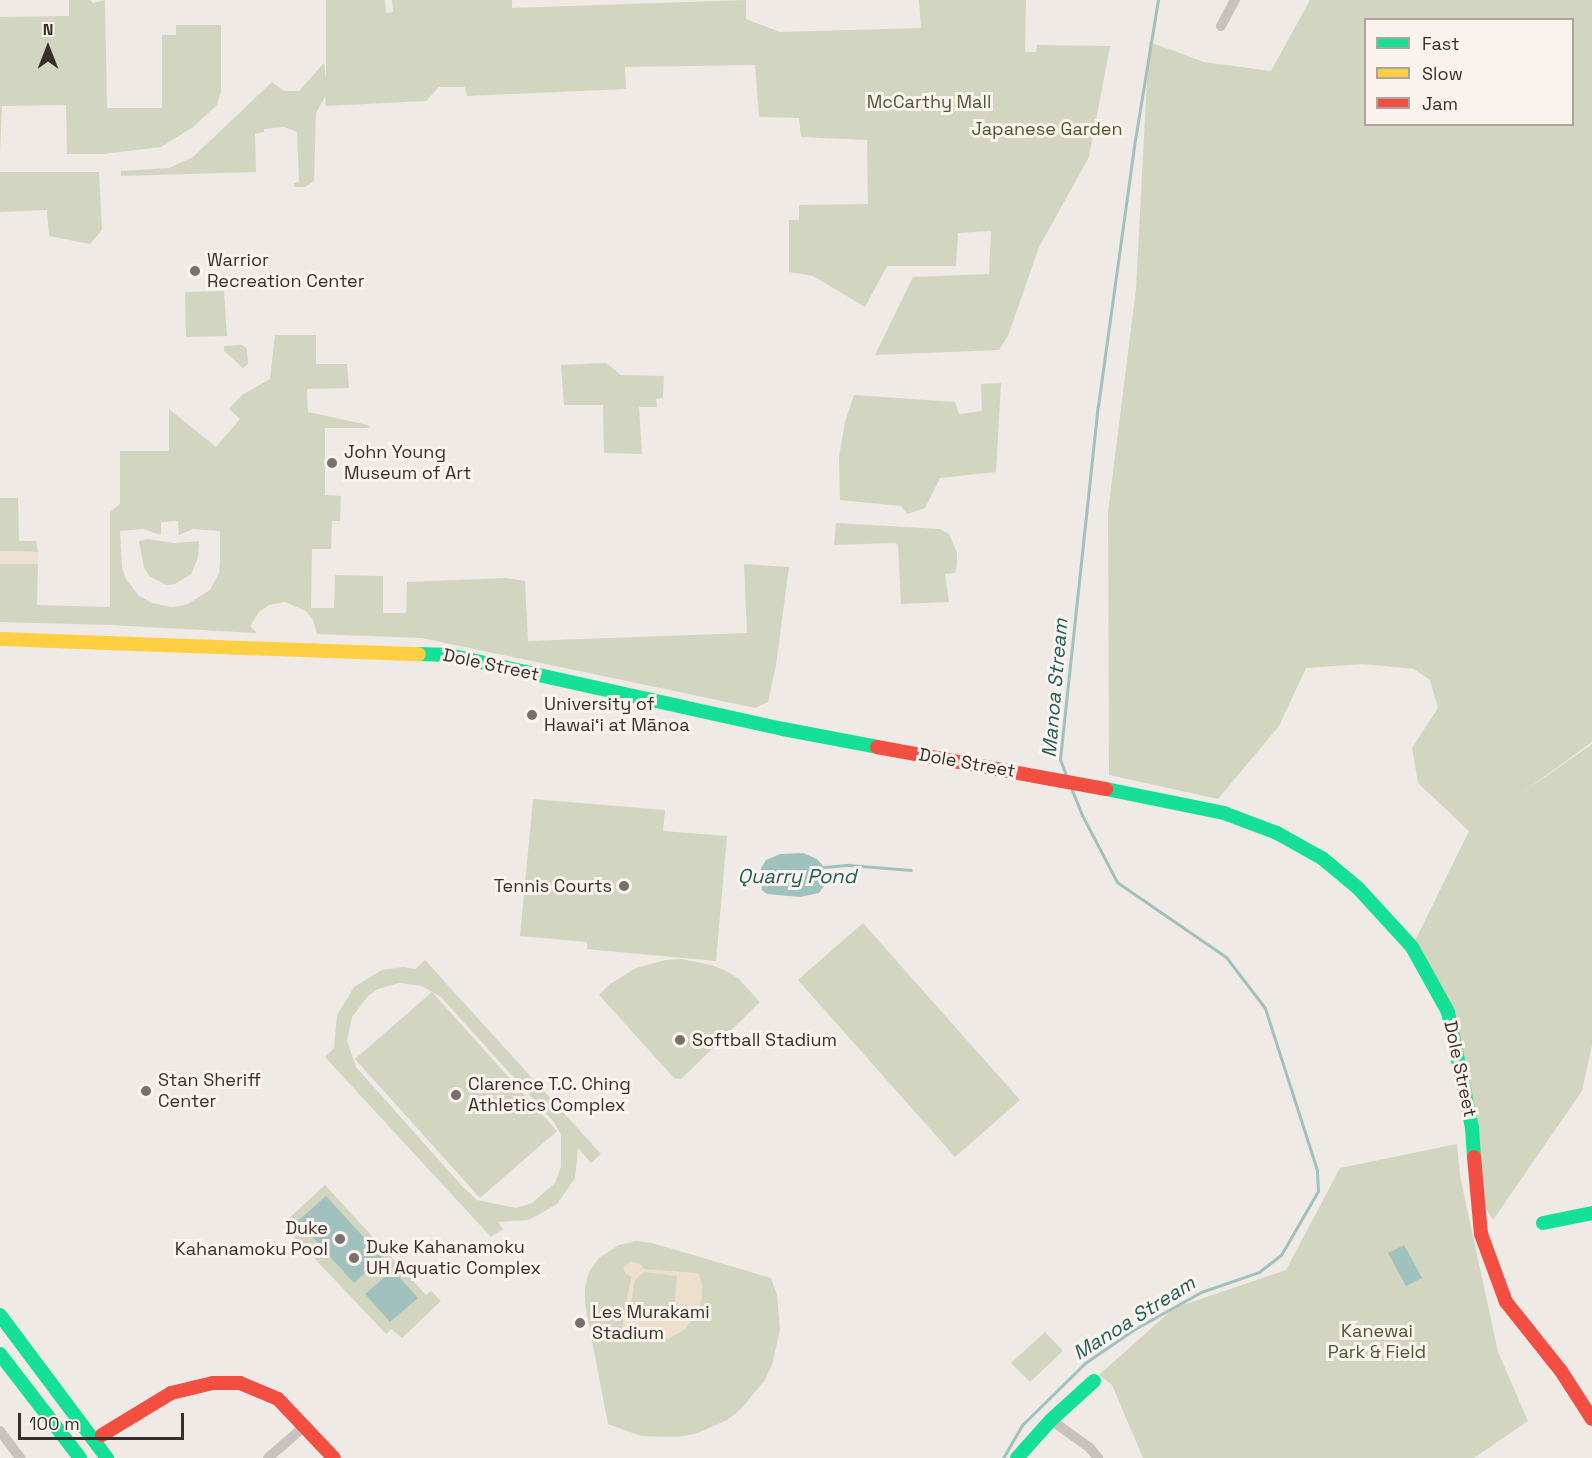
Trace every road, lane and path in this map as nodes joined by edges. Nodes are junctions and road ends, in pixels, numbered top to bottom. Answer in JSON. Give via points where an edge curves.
{"nodes":[{"id":1,"x":1235,"y":0,"type":"edge"},
{"id":2,"x":1221,"y":26,"type":"dead end"},
{"id":3,"x":0,"y":639,"type":"edge"},
{"id":4,"x":1592,"y":1213,"type":"edge"},
{"id":5,"x":1543,"y":1223,"type":"dead end"},
{"id":6,"x":0,"y":1315,"type":"edge"},
{"id":7,"x":0,"y":1354,"type":"edge"},
{"id":8,"x":1094,"y":1381,"type":"dead end"},
{"id":9,"x":1592,"y":1419,"type":"edge"},
{"id":10,"x":1051,"y":1420,"type":"junction"},
{"id":11,"x":306,"y":1425,"type":"junction"},
{"id":12,"x":0,"y":1431,"type":"edge"},
{"id":13,"x":102,"y":1435,"type":"dead end"},
{"id":14,"x":20,"y":1458,"type":"edge"},
{"id":15,"x":80,"y":1458,"type":"edge"},
{"id":16,"x":107,"y":1458,"type":"edge"},
{"id":17,"x":268,"y":1458,"type":"edge"},
{"id":18,"x":334,"y":1458,"type":"edge"},
{"id":19,"x":1017,"y":1458,"type":"edge"},
{"id":20,"x":1098,"y":1458,"type":"edge"}],
"edges":[{"from":1,"to":2,"type":"street"},
{"from":3,"to":9,"type":"main road","name":"Dole Street","via":[[449,654],[783,729],[1224,813],[1277,832],[1322,858],[1358,888],[1412,947],[1448,1012],[1472,1128],[1481,1234],[1490,1262],[1506,1302],[1562,1371]]},
{"from":4,"to":5,"type":"main road"},
{"from":6,"to":16,"type":"main road"},
{"from":7,"to":15,"type":"main road"},
{"from":8,"to":10,"type":"main road"},
{"from":10,"to":19,"type":"main road"},
{"from":10,"to":20,"type":"street"},
{"from":11,"to":13,"type":"main road","via":[[278,1399],[252,1385],[213,1383],[171,1393]]},
{"from":11,"to":17,"type":"street"},
{"from":11,"to":18,"type":"main road"},
{"from":12,"to":14,"type":"street"}]}
